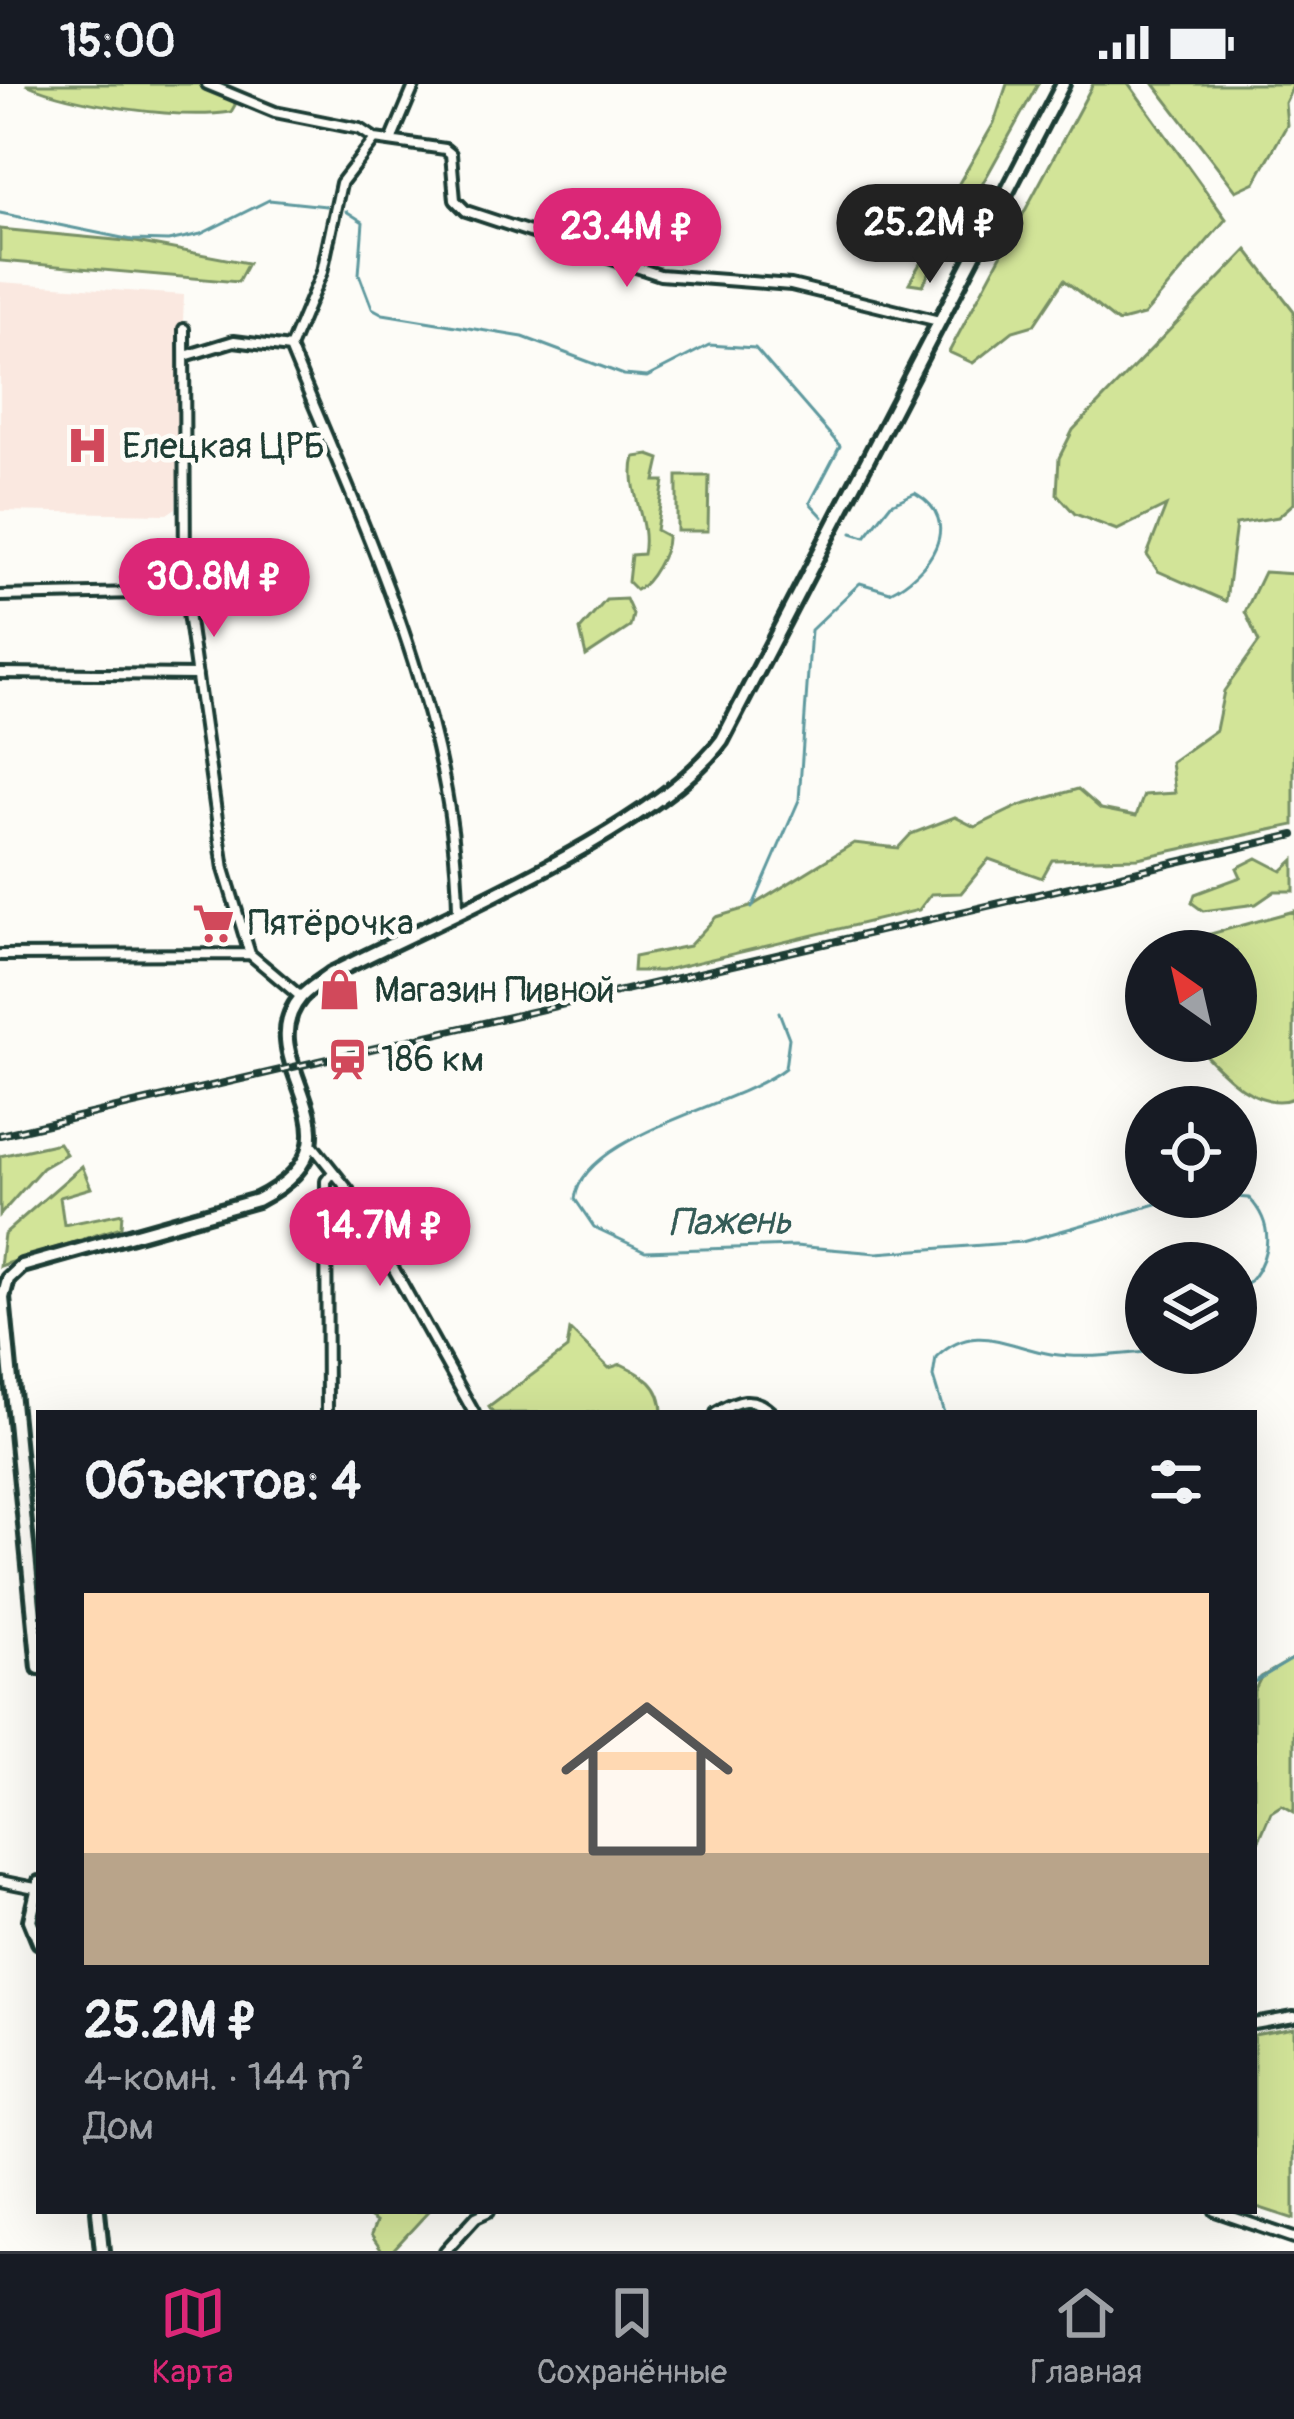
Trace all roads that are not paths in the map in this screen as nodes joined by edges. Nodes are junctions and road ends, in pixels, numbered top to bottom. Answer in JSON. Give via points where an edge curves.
{"nodes":[{"id":1,"x":207,"y":84,"type":"edge"},
{"id":2,"x":415,"y":84,"type":"edge"},
{"id":3,"x":1063,"y":84,"type":"edge"},
{"id":4,"x":375,"y":139,"type":"junction"},
{"id":5,"x":391,"y":141,"type":"junction"},
{"id":6,"x":938,"y":321,"type":"junction"},
{"id":7,"x":184,"y":329,"type":"dead end"},
{"id":8,"x":290,"y":348,"type":"junction"},
{"id":9,"x":185,"y":356,"type":"junction"},
{"id":10,"x":185,"y":592,"type":"junction"},
{"id":11,"x":0,"y":596,"type":"edge"},
{"id":12,"x":0,"y":673,"type":"edge"},
{"id":13,"x":197,"y":676,"type":"junction"},
{"id":14,"x":458,"y":909,"type":"junction"},
{"id":15,"x":250,"y":954,"type":"junction"},
{"id":16,"x":0,"y":956,"type":"edge"},
{"id":17,"x":301,"y":997,"type":"junction"},
{"id":18,"x":313,"y":1146,"type":"junction"},
{"id":19,"x":332,"y":1172,"type":"junction"},
{"id":20,"x":327,"y":1410,"type":"edge"},
{"id":21,"x":472,"y":1410,"type":"edge"},
{"id":22,"x":722,"y":1410,"type":"edge"},
{"id":23,"x":769,"y":1410,"type":"edge"},
{"id":24,"x":36,"y":1637,"type":"edge"},
{"id":25,"x":0,"y":1881,"type":"edge"},
{"id":26,"x":36,"y":1886,"type":"edge"},
{"id":27,"x":36,"y":1891,"type":"edge"},
{"id":28,"x":36,"y":1935,"type":"edge"},
{"id":29,"x":1294,"y":2017,"type":"edge"},
{"id":30,"x":1257,"y":2023,"type":"edge"},
{"id":31,"x":98,"y":2214,"type":"edge"},
{"id":32,"x":482,"y":2214,"type":"edge"},
{"id":33,"x":1224,"y":2214,"type":"edge"},
{"id":34,"x":1294,"y":2238,"type":"edge"},
{"id":35,"x":102,"y":2251,"type":"edge"},
{"id":36,"x":445,"y":2251,"type":"edge"}],
"edges":[{"from":1,"to":4,"type":"street"},
{"from":2,"to":5,"type":"street"},
{"from":3,"to":6,"type":"street"},
{"from":4,"to":5,"type":"street"},
{"from":4,"to":8,"type":"street","via":[[341,183],[322,272]]},
{"from":5,"to":6,"type":"street","via":[[446,149],[455,200],[466,211],[613,264],[790,285]]},
{"from":6,"to":14,"type":"street","via":[[844,512],[702,767],[634,815]]},
{"from":7,"to":9,"type":"street"},
{"from":8,"to":9,"type":"street","via":[[234,341]]},
{"from":8,"to":14,"type":"street","via":[[440,750]]},
{"from":9,"to":10,"type":"street"},
{"from":10,"to":11,"type":"street"},
{"from":10,"to":13,"type":"street"},
{"from":12,"to":13,"type":"street"},
{"from":13,"to":15,"type":"street","via":[[224,869]]},
{"from":14,"to":17,"type":"street"},
{"from":15,"to":16,"type":"street"},
{"from":15,"to":17,"type":"street"},
{"from":17,"to":18,"type":"street","via":[[288,1042]]},
{"from":18,"to":19,"type":"street"},
{"from":18,"to":24,"type":"street","via":[[283,1186],[256,1200],[22,1266],[8,1280],[3,1298]]},
{"from":19,"to":20,"type":"street"},
{"from":19,"to":21,"type":"street"},
{"from":22,"to":23,"type":"street","via":[[746,1399]]},
{"from":25,"to":26,"type":"street"},
{"from":27,"to":28,"type":"street","via":[[30,1920]]},
{"from":29,"to":30,"type":"street"},
{"from":31,"to":35,"type":"street"},
{"from":32,"to":36,"type":"street"},
{"from":33,"to":34,"type":"street"}]}
